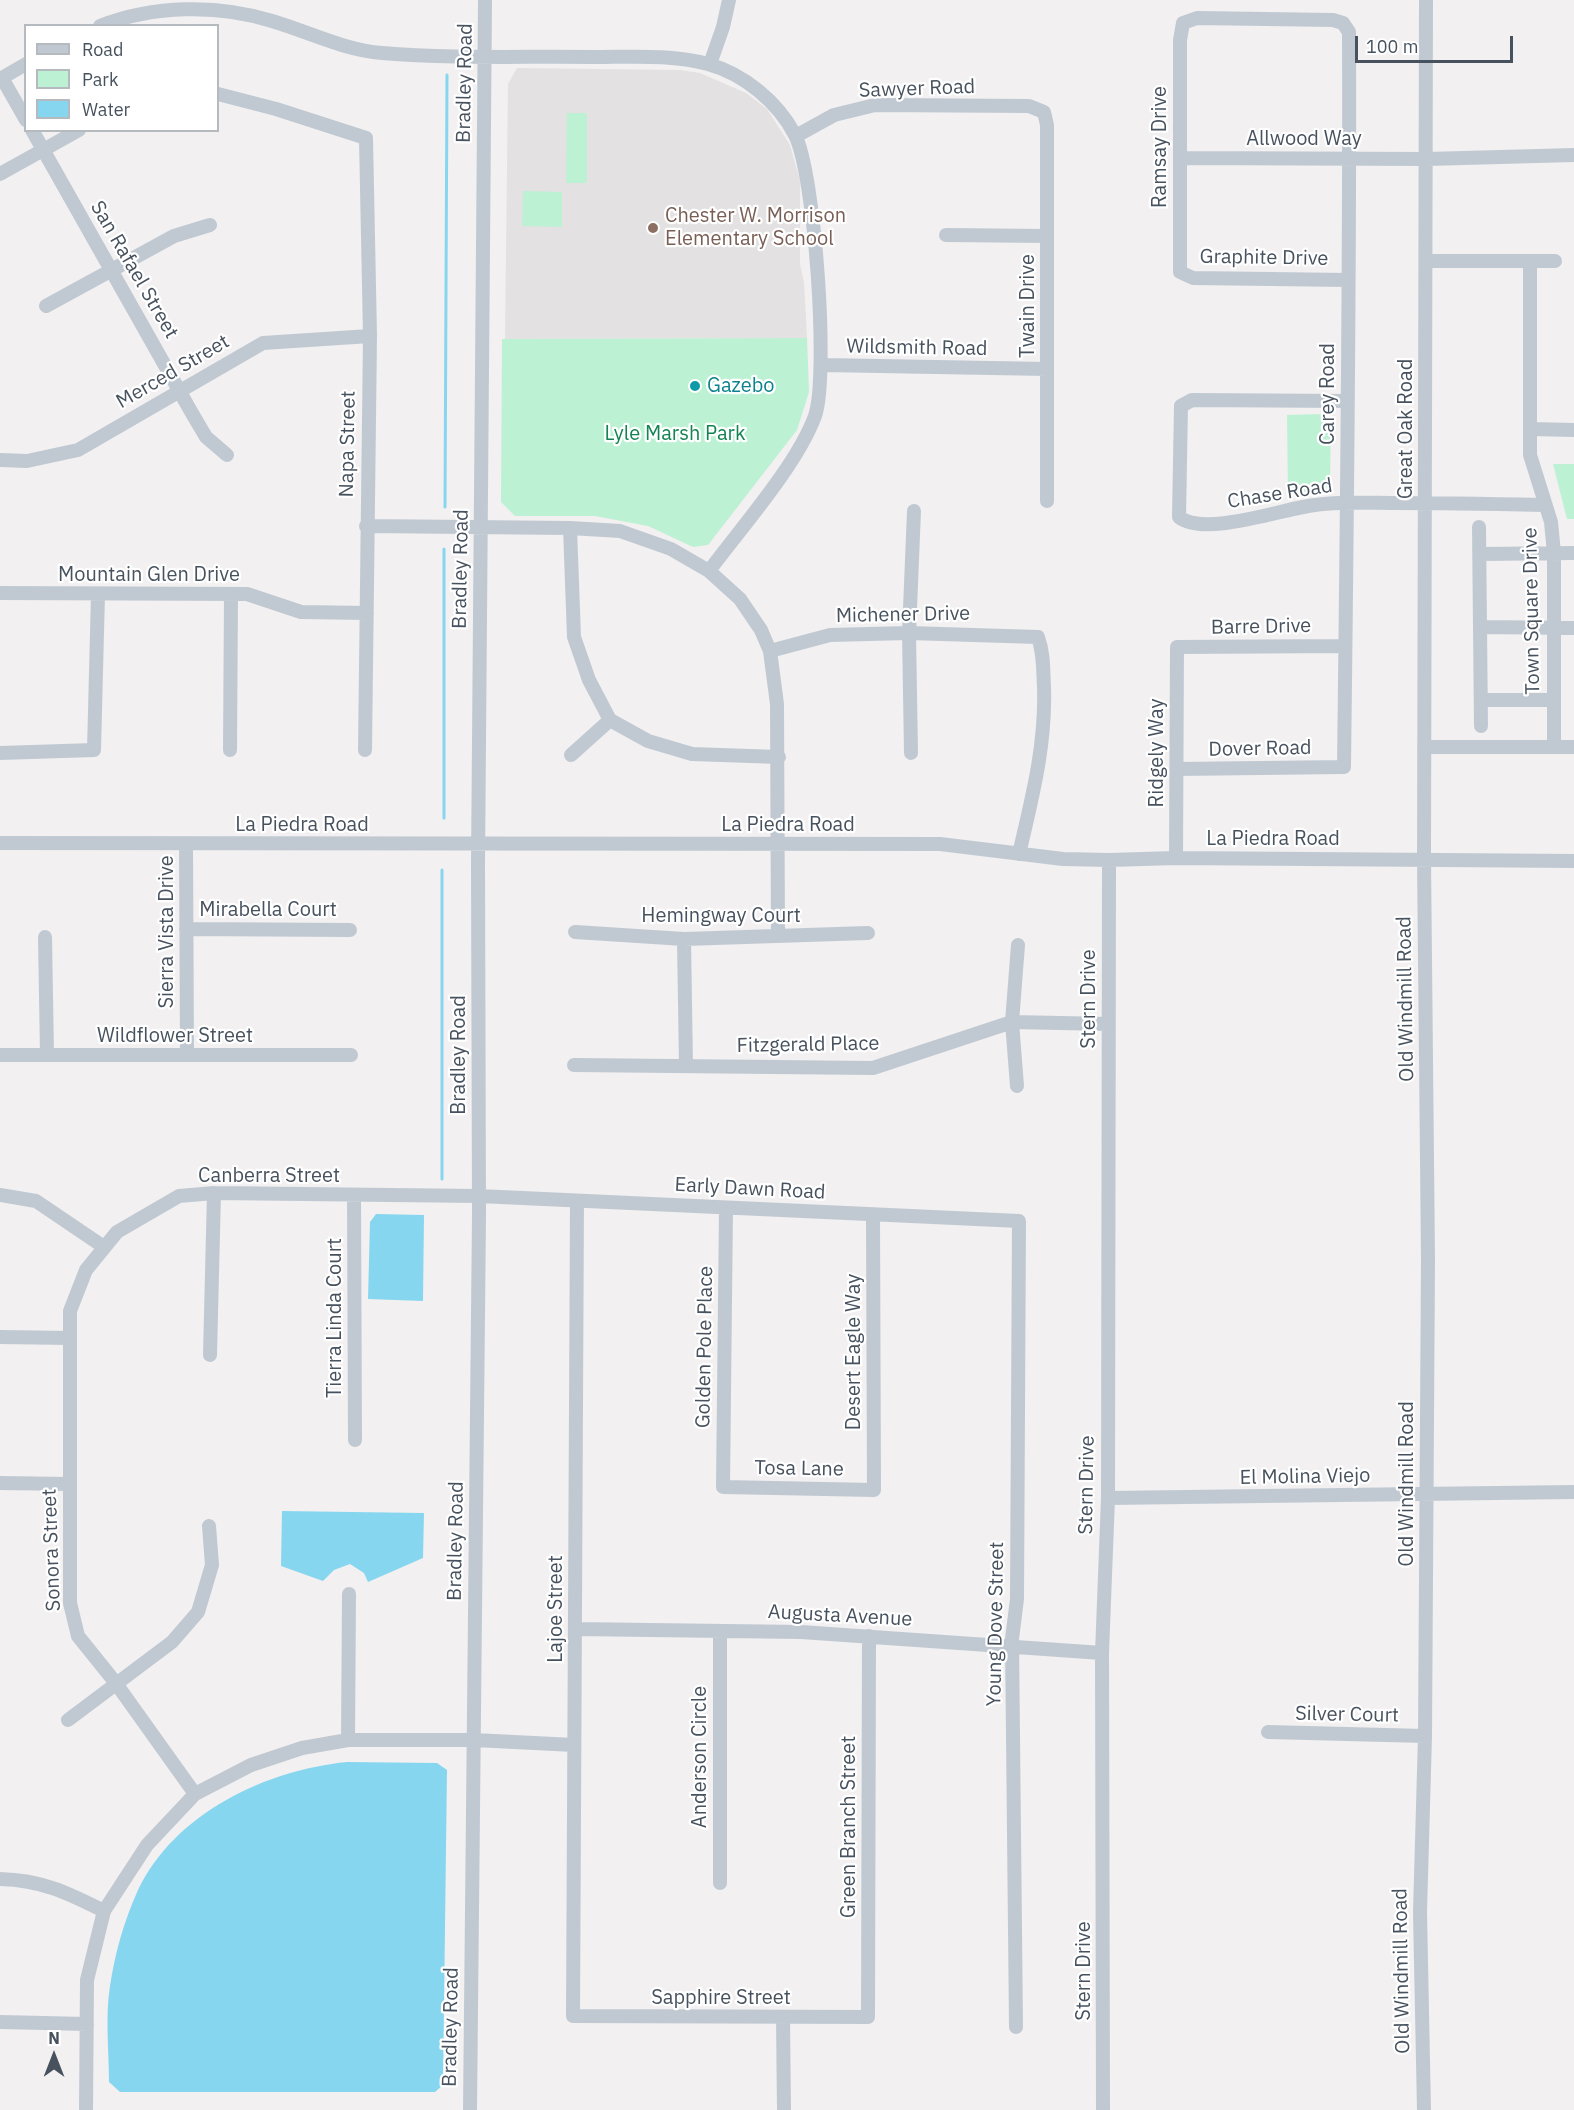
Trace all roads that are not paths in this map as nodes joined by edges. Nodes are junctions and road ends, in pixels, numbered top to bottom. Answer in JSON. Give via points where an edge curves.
{"nodes":[{"id":1,"x":485,"y":0,"type":"edge"},
{"id":2,"x":729,"y":0,"type":"edge"},
{"id":3,"x":1426,"y":0,"type":"edge"},
{"id":4,"x":1343,"y":22,"type":"joint"},
{"id":5,"x":107,"y":24,"type":"edge"},
{"id":6,"x":484,"y":56,"type":"junction"},
{"id":7,"x":710,"y":64,"type":"junction"},
{"id":8,"x":24,"y":65,"type":"edge"},
{"id":9,"x":1,"y":78,"type":"edge"},
{"id":10,"x":219,"y":94,"type":"edge"},
{"id":11,"x":1044,"y":112,"type":"joint"},
{"id":12,"x":24,"y":117,"type":"edge"},
{"id":13,"x":33,"y":132,"type":"edge"},
{"id":14,"x":75,"y":132,"type":"edge"},
{"id":15,"x":796,"y":136,"type":"junction"},
{"id":16,"x":42,"y":150,"type":"junction"},
{"id":17,"x":1574,"y":157,"type":"edge"},
{"id":18,"x":1180,"y":158,"type":"junction"},
{"id":19,"x":1349,"y":159,"type":"junction"},
{"id":20,"x":1427,"y":159,"type":"junction"},
{"id":21,"x":0,"y":174,"type":"edge"},
{"id":22,"x":210,"y":225,"type":"dead end"},
{"id":23,"x":946,"y":235,"type":"dead end"},
{"id":24,"x":1047,"y":236,"type":"junction"},
{"id":25,"x":1426,"y":261,"type":"junction"},
{"id":26,"x":1530,"y":261,"type":"junction"},
{"id":27,"x":1555,"y":261,"type":"dead end"},
{"id":28,"x":113,"y":271,"type":"junction"},
{"id":29,"x":1180,"y":272,"type":"joint"},
{"id":30,"x":1348,"y":280,"type":"junction"},
{"id":31,"x":46,"y":306,"type":"dead end"},
{"id":32,"x":370,"y":336,"type":"junction"},
{"id":33,"x":823,"y":365,"type":"junction"},
{"id":34,"x":1047,"y":369,"type":"junction"},
{"id":35,"x":179,"y":389,"type":"junction"},
{"id":36,"x":1347,"y":400,"type":"junction"},
{"id":37,"x":1530,"y":429,"type":"junction"},
{"id":38,"x":1574,"y":429,"type":"edge"},
{"id":39,"x":227,"y":455,"type":"dead end"},
{"id":40,"x":0,"y":460,"type":"edge"},
{"id":41,"x":1047,"y":501,"type":"dead end"},
{"id":42,"x":1346,"y":503,"type":"junction"},
{"id":43,"x":1425,"y":503,"type":"junction"},
{"id":44,"x":1545,"y":505,"type":"junction"},
{"id":45,"x":914,"y":511,"type":"dead end"},
{"id":46,"x":366,"y":526,"type":"junction"},
{"id":47,"x":481,"y":527,"type":"junction"},
{"id":48,"x":1479,"y":527,"type":"dead end"},
{"id":49,"x":570,"y":528,"type":"junction"},
{"id":50,"x":1554,"y":552,"type":"junction"},
{"id":51,"x":1574,"y":553,"type":"edge"},
{"id":52,"x":1480,"y":554,"type":"junction"},
{"id":53,"x":709,"y":571,"type":"junction"},
{"id":54,"x":0,"y":593,"type":"edge"},
{"id":55,"x":98,"y":594,"type":"junction"},
{"id":56,"x":231,"y":594,"type":"junction"},
{"id":57,"x":367,"y":613,"type":"junction"},
{"id":58,"x":1480,"y":627,"type":"junction"},
{"id":59,"x":1574,"y":627,"type":"edge"},
{"id":60,"x":1554,"y":628,"type":"junction"},
{"id":61,"x":909,"y":633,"type":"junction"},
{"id":62,"x":1346,"y":645,"type":"junction"},
{"id":63,"x":1177,"y":647,"type":"joint"},
{"id":64,"x":770,"y":651,"type":"junction"},
{"id":65,"x":1481,"y":700,"type":"junction"},
{"id":66,"x":1554,"y":700,"type":"junction"},
{"id":67,"x":610,"y":720,"type":"junction"},
{"id":68,"x":1481,"y":726,"type":"dead end"},
{"id":69,"x":1424,"y":747,"type":"junction"},
{"id":70,"x":1554,"y":747,"type":"junction"},
{"id":71,"x":1574,"y":747,"type":"edge"},
{"id":72,"x":230,"y":750,"type":"dead end"},
{"id":73,"x":365,"y":750,"type":"dead end"},
{"id":74,"x":0,"y":753,"type":"edge"},
{"id":75,"x":911,"y":753,"type":"dead end"},
{"id":76,"x":571,"y":755,"type":"dead end"},
{"id":77,"x":779,"y":757,"type":"junction"},
{"id":78,"x":1344,"y":767,"type":"joint"},
{"id":79,"x":1177,"y":770,"type":"junction"},
{"id":80,"x":0,"y":843,"type":"edge"},
{"id":81,"x":186,"y":844,"type":"junction"},
{"id":82,"x":478,"y":844,"type":"junction"},
{"id":83,"x":778,"y":844,"type":"junction"},
{"id":84,"x":1019,"y":854,"type":"junction"},
{"id":85,"x":1176,"y":858,"type":"junction"},
{"id":86,"x":1424,"y":859,"type":"junction"},
{"id":87,"x":1109,"y":860,"type":"junction"},
{"id":88,"x":1574,"y":861,"type":"edge"},
{"id":89,"x":186,"y":929,"type":"junction"},
{"id":90,"x":350,"y":930,"type":"dead end"},
{"id":91,"x":575,"y":932,"type":"dead end"},
{"id":92,"x":868,"y":933,"type":"dead end"},
{"id":93,"x":778,"y":936,"type":"junction"},
{"id":94,"x":45,"y":937,"type":"dead end"},
{"id":95,"x":684,"y":939,"type":"junction"},
{"id":96,"x":1018,"y":945,"type":"dead end"},
{"id":97,"x":1012,"y":1022,"type":"junction"},
{"id":98,"x":1108,"y":1024,"type":"junction"},
{"id":99,"x":0,"y":1055,"type":"edge"},
{"id":100,"x":47,"y":1055,"type":"junction"},
{"id":101,"x":187,"y":1055,"type":"junction"},
{"id":102,"x":351,"y":1055,"type":"dead end"},
{"id":103,"x":574,"y":1065,"type":"dead end"},
{"id":104,"x":686,"y":1066,"type":"junction"},
{"id":105,"x":1017,"y":1086,"type":"dead end"},
{"id":106,"x":214,"y":1193,"type":"junction"},
{"id":107,"x":0,"y":1195,"type":"edge"},
{"id":108,"x":354,"y":1195,"type":"junction"},
{"id":109,"x":479,"y":1196,"type":"junction"},
{"id":110,"x":577,"y":1201,"type":"junction"},
{"id":111,"x":726,"y":1208,"type":"junction"},
{"id":112,"x":873,"y":1215,"type":"junction"},
{"id":113,"x":1019,"y":1221,"type":"joint"},
{"id":114,"x":104,"y":1247,"type":"junction"},
{"id":115,"x":0,"y":1337,"type":"edge"},
{"id":116,"x":70,"y":1338,"type":"junction"},
{"id":117,"x":210,"y":1355,"type":"dead end"},
{"id":118,"x":355,"y":1440,"type":"dead end"},
{"id":119,"x":0,"y":1483,"type":"edge"},
{"id":120,"x":69,"y":1484,"type":"junction"},
{"id":121,"x":723,"y":1487,"type":"joint"},
{"id":122,"x":874,"y":1490,"type":"joint"},
{"id":123,"x":1574,"y":1492,"type":"edge"},
{"id":124,"x":1427,"y":1495,"type":"junction"},
{"id":125,"x":1108,"y":1498,"type":"junction"},
{"id":126,"x":209,"y":1526,"type":"dead end"},
{"id":127,"x":349,"y":1594,"type":"dead end"},
{"id":128,"x":575,"y":1629,"type":"junction"},
{"id":129,"x":720,"y":1631,"type":"junction"},
{"id":130,"x":869,"y":1636,"type":"junction"},
{"id":131,"x":1012,"y":1646,"type":"junction"},
{"id":132,"x":1102,"y":1653,"type":"junction"},
{"id":133,"x":115,"y":1682,"type":"junction"},
{"id":134,"x":68,"y":1720,"type":"dead end"},
{"id":135,"x":1268,"y":1732,"type":"dead end"},
{"id":136,"x":1425,"y":1736,"type":"junction"},
{"id":137,"x":348,"y":1740,"type":"junction"},
{"id":138,"x":474,"y":1740,"type":"junction"},
{"id":139,"x":574,"y":1745,"type":"junction"},
{"id":140,"x":195,"y":1794,"type":"junction"},
{"id":141,"x":0,"y":1879,"type":"edge"},
{"id":142,"x":720,"y":1883,"type":"dead end"},
{"id":143,"x":104,"y":1911,"type":"junction"},
{"id":144,"x":573,"y":2016,"type":"joint"},
{"id":145,"x":868,"y":2018,"type":"joint"},
{"id":146,"x":783,"y":2019,"type":"junction"},
{"id":147,"x":0,"y":2022,"type":"edge"},
{"id":148,"x":87,"y":2024,"type":"junction"},
{"id":149,"x":1016,"y":2027,"type":"dead end"},
{"id":150,"x":86,"y":2110,"type":"edge"},
{"id":151,"x":470,"y":2110,"type":"edge"},
{"id":152,"x":784,"y":2110,"type":"edge"},
{"id":153,"x":1103,"y":2110,"type":"edge"},
{"id":154,"x":1424,"y":2110,"type":"edge"}],
"edges":[{"from":1,"to":6,"type":"street","name":"Bradley Road"},
{"from":2,"to":7,"type":"street"},
{"from":3,"to":20,"type":"street","name":"Great Oak Road"},
{"from":4,"to":18,"type":"street","name":"Ramsay Drive","via":[[1197,18],[1183,22]]},
{"from":4,"to":19,"type":"street","name":"Carey Road","via":[[1348,32]]},
{"from":5,"to":6,"type":"street","via":[[165,10],[228,11],[364,51]]},
{"from":6,"to":7,"type":"street","via":[[672,57]]},
{"from":6,"to":47,"type":"street","name":"Bradley Road"},
{"from":7,"to":15,"type":"street","via":[[756,88]]},
{"from":8,"to":9,"type":"street"},
{"from":9,"to":12,"type":"street"},
{"from":10,"to":32,"type":"street","name":"Napa Street","via":[[366,138]]},
{"from":11,"to":15,"type":"street","name":"Sawyer Road","via":[[1029,106],[875,105],[834,115]]},
{"from":11,"to":24,"type":"street","name":"Twain Drive"},
{"from":13,"to":16,"type":"street","name":"San Rafael Street"},
{"from":14,"to":16,"type":"street"},
{"from":15,"to":33,"type":"street","via":[[809,181]]},
{"from":16,"to":21,"type":"street"},
{"from":16,"to":28,"type":"street","name":"San Rafael Street"},
{"from":17,"to":20,"type":"street","name":"Allwood Way"},
{"from":18,"to":19,"type":"street","name":"Allwood Way"},
{"from":18,"to":29,"type":"street","name":"Ramsay Drive"},
{"from":19,"to":20,"type":"street","name":"Allwood Way"},
{"from":19,"to":30,"type":"street","name":"Carey Road"},
{"from":20,"to":25,"type":"street","name":"Great Oak Road"},
{"from":22,"to":28,"type":"street","via":[[174,236]]},
{"from":23,"to":24,"type":"street"},
{"from":24,"to":34,"type":"street","name":"Twain Drive"},
{"from":25,"to":26,"type":"street"},
{"from":25,"to":43,"type":"street","name":"Great Oak Road"},
{"from":26,"to":27,"type":"street"},
{"from":26,"to":37,"type":"street","name":"Town Square Drive"},
{"from":28,"to":31,"type":"street"},
{"from":28,"to":35,"type":"street","name":"San Rafael Street"},
{"from":29,"to":30,"type":"street","name":"Graphite Drive","via":[[1193,278]]},
{"from":30,"to":36,"type":"street","name":"Carey Road"},
{"from":32,"to":35,"type":"street","name":"Merced Street","via":[[263,343]]},
{"from":32,"to":46,"type":"street","name":"Napa Street"},
{"from":33,"to":34,"type":"street","name":"Wildsmith Road"},
{"from":33,"to":53,"type":"street","via":[[816,415],[796,454]]},
{"from":34,"to":41,"type":"street","name":"Twain Drive"},
{"from":35,"to":39,"type":"street","name":"San Rafael Street","via":[[206,437]]},
{"from":35,"to":40,"type":"street","name":"Merced Street","via":[[78,450],[27,461]]},
{"from":36,"to":42,"type":"street","name":"Carey Road"},
{"from":36,"to":42,"type":"street","name":"Chase Road","via":[[1192,400],[1181,406],[1178,419],[1179,516],[1190,523],[1254,519],[1305,506]]},
{"from":37,"to":38,"type":"street"},
{"from":37,"to":44,"type":"street","name":"Town Square Drive","via":[[1530,455]]},
{"from":42,"to":43,"type":"street","name":"Chase Road"},
{"from":42,"to":62,"type":"street","name":"Carey Road"},
{"from":43,"to":44,"type":"street","name":"Chase Road"},
{"from":43,"to":69,"type":"street","name":"Great Oak Road"},
{"from":44,"to":50,"type":"street","name":"Town Square Drive"},
{"from":45,"to":61,"type":"street"},
{"from":46,"to":47,"type":"street"},
{"from":46,"to":57,"type":"street","name":"Napa Street"},
{"from":47,"to":49,"type":"street"},
{"from":47,"to":82,"type":"street","name":"Bradley Road"},
{"from":48,"to":52,"type":"street"},
{"from":49,"to":53,"type":"street","via":[[620,531],[671,549]]},
{"from":49,"to":67,"type":"street","via":[[574,637],[589,680]]},
{"from":50,"to":51,"type":"street"},
{"from":50,"to":52,"type":"street"},
{"from":50,"to":60,"type":"street","name":"Town Square Drive"},
{"from":52,"to":58,"type":"street"},
{"from":53,"to":64,"type":"street","via":[[740,599]]},
{"from":54,"to":55,"type":"street","name":"Mountain Glen Drive"},
{"from":55,"to":56,"type":"street","name":"Mountain Glen Drive"},
{"from":55,"to":74,"type":"street","via":[[94,750]]},
{"from":56,"to":57,"type":"street","name":"Mountain Glen Drive","via":[[247,594],[301,612]]},
{"from":56,"to":72,"type":"street"},
{"from":57,"to":73,"type":"street","name":"Napa Street"},
{"from":58,"to":60,"type":"street"},
{"from":58,"to":65,"type":"street"},
{"from":59,"to":60,"type":"street"},
{"from":60,"to":66,"type":"street","name":"Town Square Drive"},
{"from":61,"to":64,"type":"street","name":"Michener Drive","via":[[830,634]]},
{"from":61,"to":75,"type":"street"},
{"from":61,"to":84,"type":"street","name":"Michener Drive","via":[[1038,637],[1043,651],[1045,722],[1041,764]]},
{"from":62,"to":63,"type":"street","name":"Barre Drive"},
{"from":62,"to":78,"type":"street","name":"Carey Road"},
{"from":63,"to":79,"type":"street","name":"Ridgely Way"},
{"from":64,"to":77,"type":"street"},
{"from":65,"to":66,"type":"street"},
{"from":65,"to":68,"type":"street"},
{"from":66,"to":70,"type":"street","name":"Town Square Drive"},
{"from":67,"to":76,"type":"street"},
{"from":67,"to":77,"type":"street","via":[[648,741],[692,754]]},
{"from":69,"to":70,"type":"street"},
{"from":69,"to":86,"type":"street","name":"Great Oak Road"},
{"from":70,"to":71,"type":"street"},
{"from":77,"to":83,"type":"street"},
{"from":78,"to":79,"type":"street","name":"Dover Road"},
{"from":79,"to":85,"type":"street","name":"Ridgely Way"},
{"from":80,"to":81,"type":"street","name":"La Piedra Road"},
{"from":81,"to":82,"type":"street","name":"La Piedra Road"},
{"from":81,"to":89,"type":"street","name":"Sierra Vista Drive"},
{"from":82,"to":83,"type":"street","name":"La Piedra Road"},
{"from":82,"to":109,"type":"street","name":"Bradley Road"},
{"from":83,"to":84,"type":"street","name":"La Piedra Road","via":[[940,844]]},
{"from":83,"to":93,"type":"street"},
{"from":84,"to":87,"type":"street","name":"La Piedra Road"},
{"from":85,"to":86,"type":"street","name":"La Piedra Road"},
{"from":85,"to":87,"type":"street","name":"La Piedra Road"},
{"from":86,"to":88,"type":"street","name":"La Piedra Road"},
{"from":86,"to":124,"type":"street","name":"Old Windmill Road"},
{"from":87,"to":98,"type":"street","name":"Stern Drive"},
{"from":89,"to":90,"type":"street","name":"Mirabella Court"},
{"from":89,"to":101,"type":"street","name":"Sierra Vista Drive"},
{"from":91,"to":95,"type":"street","name":"Hemingway Court"},
{"from":92,"to":93,"type":"street","name":"Hemingway Court"},
{"from":93,"to":95,"type":"street","name":"Hemingway Court"},
{"from":94,"to":100,"type":"street"},
{"from":95,"to":104,"type":"street"},
{"from":96,"to":97,"type":"street"},
{"from":97,"to":98,"type":"street","name":"Fitzgerald Place"},
{"from":97,"to":104,"type":"street","name":"Fitzgerald Place","via":[[873,1068]]},
{"from":97,"to":105,"type":"street"},
{"from":98,"to":125,"type":"street","name":"Stern Drive"},
{"from":99,"to":100,"type":"street","name":"Wildflower Street"},
{"from":100,"to":101,"type":"street","name":"Wildflower Street"},
{"from":101,"to":102,"type":"street","name":"Wildflower Street"},
{"from":103,"to":104,"type":"street","name":"Fitzgerald Place"},
{"from":106,"to":108,"type":"street","name":"Canberra Street"},
{"from":106,"to":114,"type":"street","name":"Canberra Street","via":[[179,1197],[117,1232]]},
{"from":106,"to":117,"type":"street"},
{"from":107,"to":114,"type":"street","via":[[36,1201]]},
{"from":108,"to":109,"type":"street","name":"Canberra Street"},
{"from":108,"to":118,"type":"street","name":"Tierra Linda Court"},
{"from":109,"to":110,"type":"street","name":"Early Dawn Road"},
{"from":109,"to":138,"type":"street","name":"Bradley Road"},
{"from":110,"to":111,"type":"street","name":"Early Dawn Road"},
{"from":110,"to":128,"type":"street","name":"Lajoe Street"},
{"from":111,"to":112,"type":"street","name":"Early Dawn Road"},
{"from":111,"to":121,"type":"street","name":"Golden Pole Place"},
{"from":112,"to":113,"type":"street","name":"Early Dawn Road"},
{"from":112,"to":122,"type":"street","name":"Desert Eagle Way"},
{"from":113,"to":131,"type":"street","name":"Young Dove Street","via":[[1017,1599]]},
{"from":114,"to":116,"type":"street","name":"Canberra Street","via":[[86,1269],[70,1311]]},
{"from":115,"to":116,"type":"street"},
{"from":116,"to":120,"type":"street","name":"Sonora Street"},
{"from":119,"to":120,"type":"street"},
{"from":120,"to":133,"type":"street","name":"Sonora Street","via":[[70,1603],[78,1636]]},
{"from":121,"to":122,"type":"street","name":"Tosa Lane"},
{"from":123,"to":124,"type":"street","name":"El Molina Viejo"},
{"from":124,"to":125,"type":"street","name":"El Molina Viejo"},
{"from":124,"to":136,"type":"street","name":"Old Windmill Road"},
{"from":125,"to":132,"type":"street","name":"Stern Drive"},
{"from":126,"to":133,"type":"street","via":[[212,1564],[198,1612],[172,1642]]},
{"from":127,"to":137,"type":"street"},
{"from":128,"to":129,"type":"street","name":"Augusta Avenue"},
{"from":128,"to":139,"type":"street","name":"Lajoe Street"},
{"from":129,"to":130,"type":"street","name":"Augusta Avenue"},
{"from":129,"to":142,"type":"street","name":"Anderson Circle"},
{"from":130,"to":131,"type":"street","name":"Augusta Avenue"},
{"from":130,"to":145,"type":"street","name":"Green Branch Street"},
{"from":131,"to":132,"type":"street","name":"Augusta Avenue"},
{"from":131,"to":149,"type":"street","name":"Young Dove Street"},
{"from":132,"to":153,"type":"street","name":"Stern Drive"},
{"from":133,"to":134,"type":"street"},
{"from":133,"to":140,"type":"street","name":"Sonora Street"},
{"from":135,"to":136,"type":"street","name":"Silver Court"},
{"from":136,"to":154,"type":"street","name":"Old Windmill Road","via":[[1420,1912]]},
{"from":137,"to":138,"type":"street"},
{"from":137,"to":140,"type":"street","via":[[302,1748],[251,1764]]},
{"from":138,"to":139,"type":"street"},
{"from":138,"to":151,"type":"street","name":"Bradley Road"},
{"from":139,"to":144,"type":"street","name":"Lajoe Street"},
{"from":140,"to":143,"type":"street","via":[[147,1845]]},
{"from":141,"to":143,"type":"street","via":[[23,1879],[57,1887]]},
{"from":143,"to":148,"type":"street","via":[[87,1980]]},
{"from":144,"to":146,"type":"street","name":"Sapphire Street"},
{"from":145,"to":146,"type":"street","name":"Sapphire Street"},
{"from":146,"to":152,"type":"street"},
{"from":147,"to":148,"type":"street"},
{"from":148,"to":150,"type":"street"}]}
